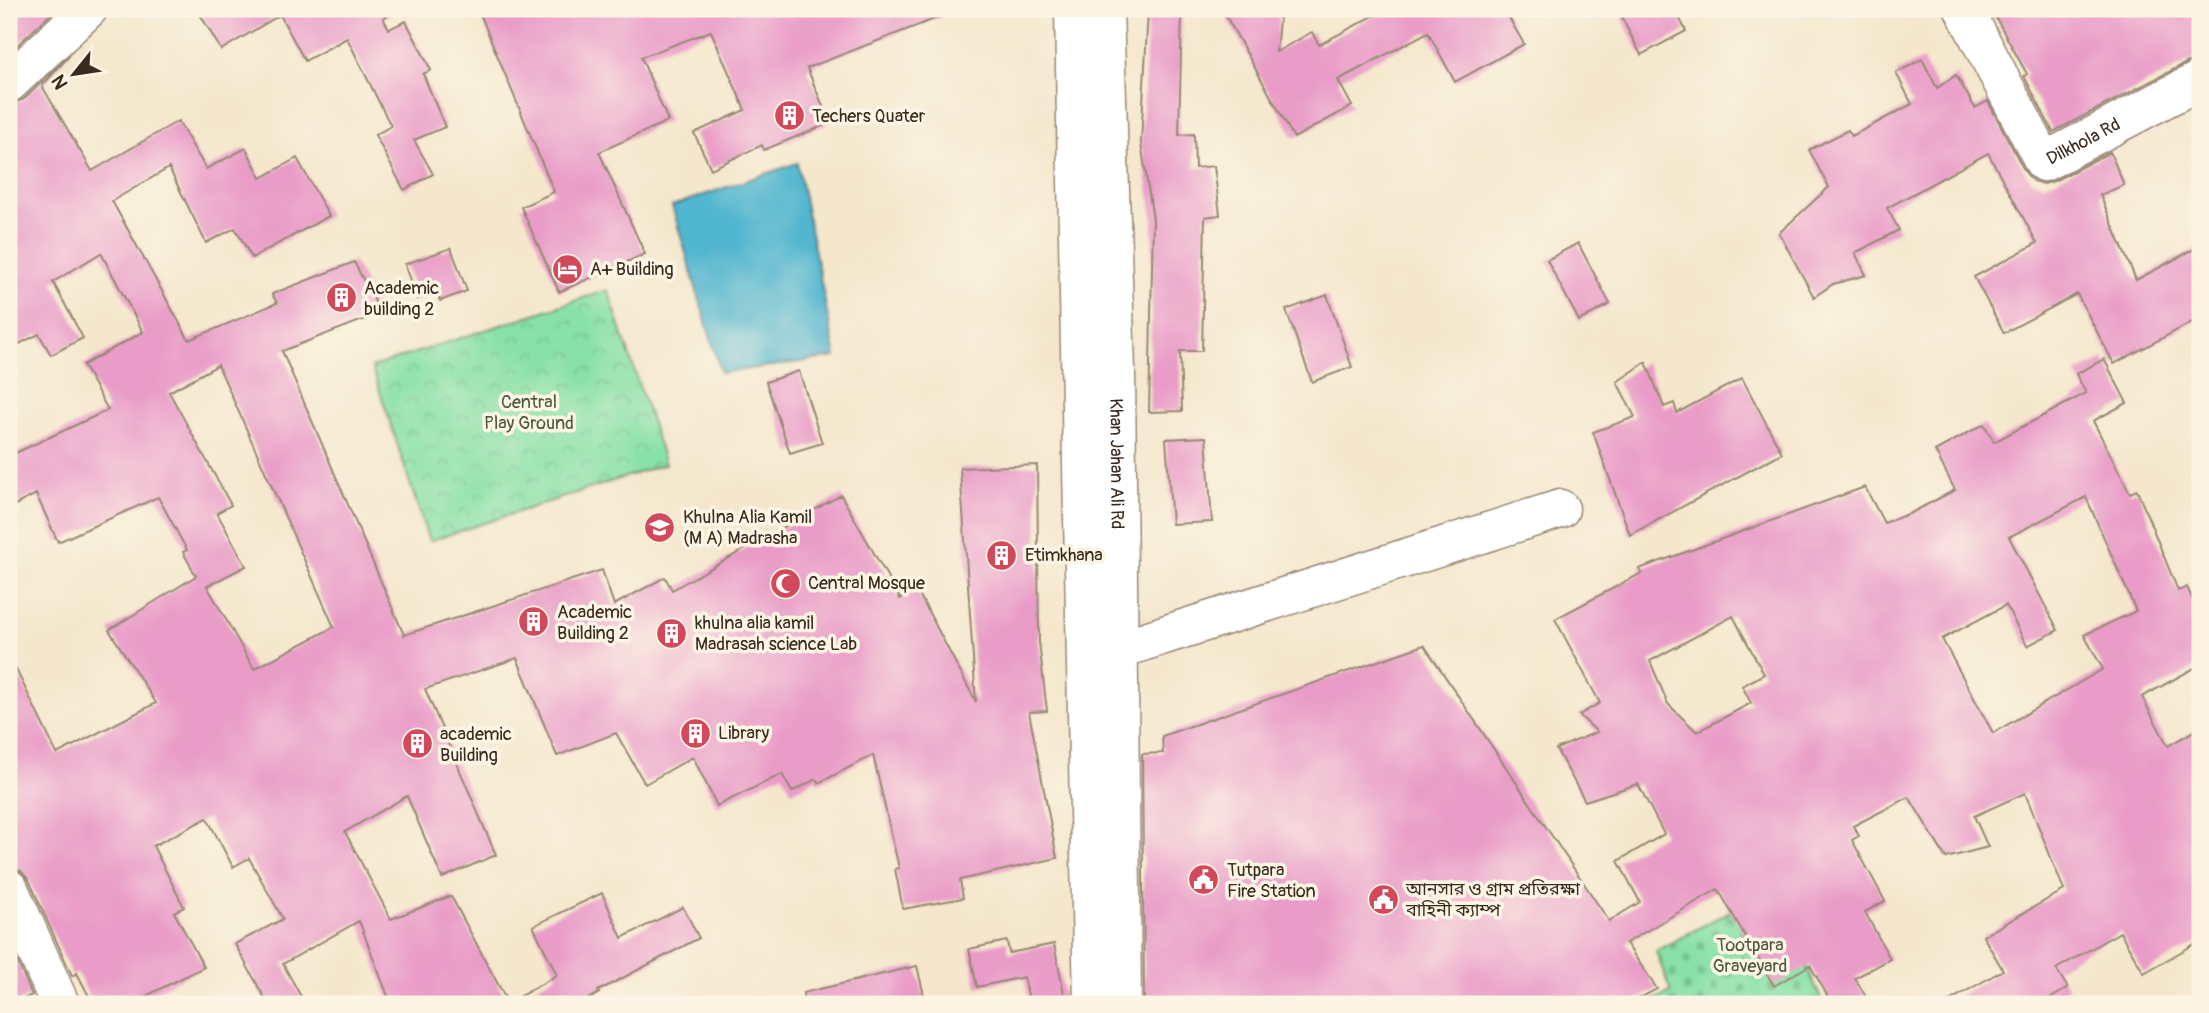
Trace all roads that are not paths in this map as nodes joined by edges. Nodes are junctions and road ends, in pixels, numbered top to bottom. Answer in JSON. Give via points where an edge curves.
{"nodes":[{"id":1,"x":88,"y":9,"type":"edge"},
{"id":2,"x":1074,"y":9,"type":"edge"},
{"id":3,"x":1104,"y":9,"type":"edge"},
{"id":4,"x":1964,"y":9,"type":"edge"},
{"id":5,"x":2200,"y":80,"type":"edge"},
{"id":6,"x":9,"y":83,"type":"edge"},
{"id":7,"x":1560,"y":509,"type":"dead end"},
{"id":8,"x":1117,"y":650,"type":"junction"},
{"id":9,"x":9,"y":889,"type":"edge"},
{"id":10,"x":60,"y":1004,"type":"edge"},
{"id":11,"x":1093,"y":1004,"type":"edge"},
{"id":12,"x":1122,"y":1004,"type":"edge"}],
"edges":[{"from":1,"to":6,"type":"main road"},
{"from":2,"to":11,"type":"main road","name":"Khan Jahan Ali Rd"},
{"from":3,"to":8,"type":"main road","name":"Khan Jahan Ali Rd","via":[[1116,371]]},
{"from":4,"to":5,"type":"main road","name":"Dilkhola Rd","via":[[2044,162]]},
{"from":7,"to":8,"type":"main road"},
{"from":8,"to":12,"type":"main road","name":"Khan Jahan Ali Rd"},
{"from":9,"to":10,"type":"main road"}]}
